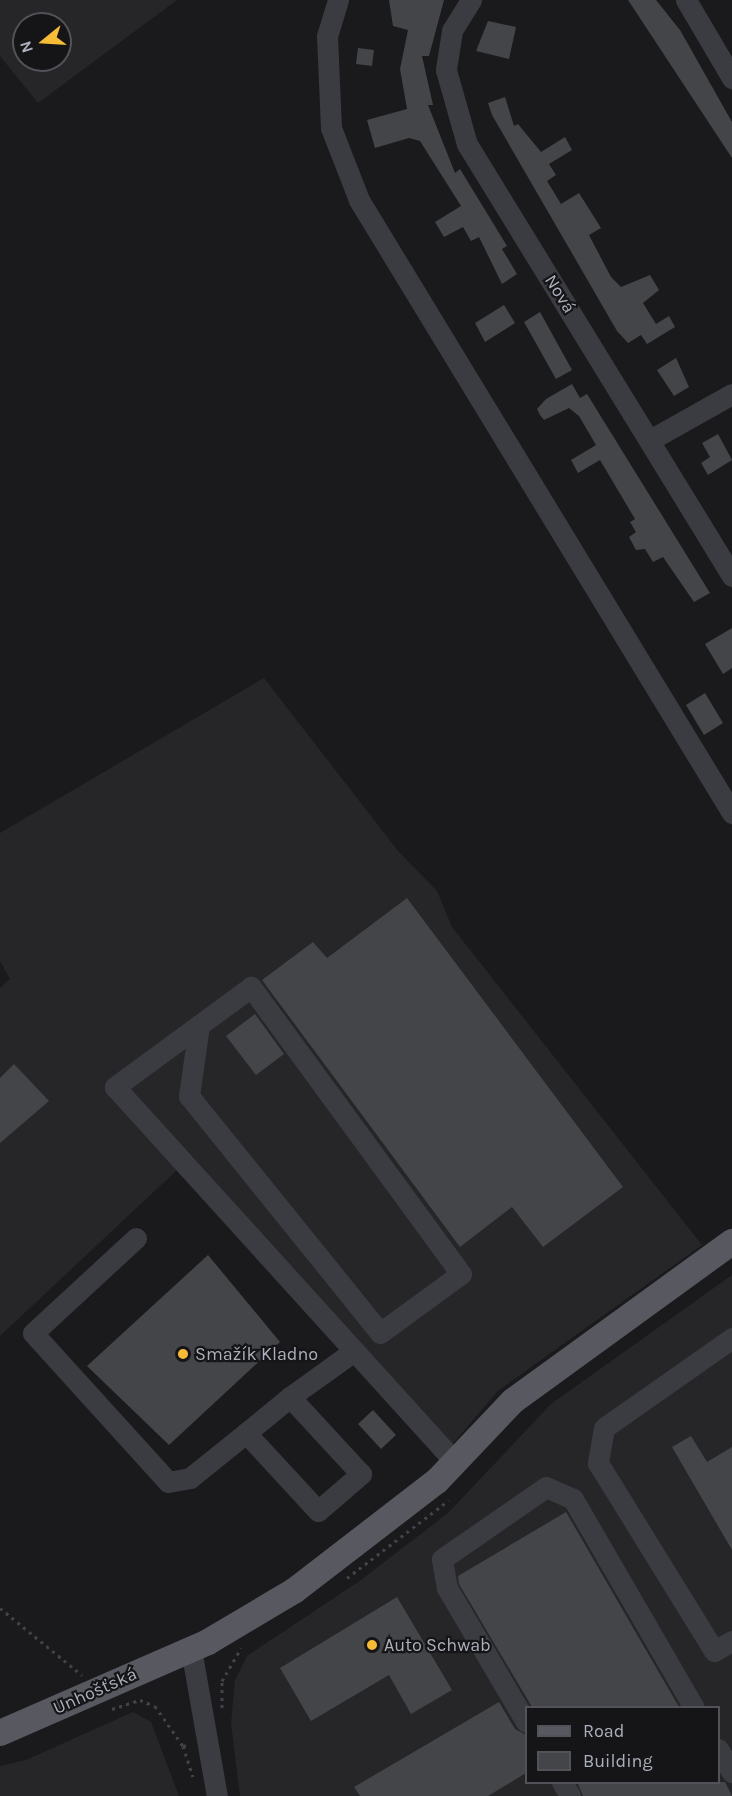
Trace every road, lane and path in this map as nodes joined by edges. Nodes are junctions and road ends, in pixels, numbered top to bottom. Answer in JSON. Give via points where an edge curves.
{"nodes":[{"id":1,"x":338,"y":0,"type":"edge"},
{"id":2,"x":471,"y":0,"type":"edge"},
{"id":3,"x":686,"y":0,"type":"edge"},
{"id":4,"x":732,"y":78,"type":"edge"},
{"id":5,"x":732,"y":394,"type":"edge"},
{"id":6,"x":651,"y":440,"type":"junction"},
{"id":7,"x":732,"y":576,"type":"edge"},
{"id":8,"x":732,"y":813,"type":"edge"},
{"id":9,"x":199,"y":1025,"type":"junction"},
{"id":10,"x":136,"y":1238,"type":"dead end"},
{"id":11,"x":732,"y":1242,"type":"edge"},
{"id":12,"x":732,"y":1338,"type":"edge"},
{"id":13,"x":354,"y":1351,"type":"junction"},
{"id":14,"x":290,"y":1397,"type":"junction"},
{"id":15,"x":246,"y":1433,"type":"junction"},
{"id":16,"x":455,"y":1462,"type":"junction"},
{"id":17,"x":0,"y":1608,"type":"edge"},
{"id":18,"x":732,"y":1641,"type":"edge"},
{"id":19,"x":191,"y":1649,"type":"junction"},
{"id":20,"x":95,"y":1690,"type":"junction"},
{"id":21,"x":693,"y":1706,"type":"edge"},
{"id":22,"x":525,"y":1720,"type":"edge"},
{"id":23,"x":0,"y":1733,"type":"edge"},
{"id":24,"x":183,"y":1746,"type":"dead end"},
{"id":25,"x":720,"y":1752,"type":"edge"},
{"id":26,"x":732,"y":1772,"type":"edge"},
{"id":27,"x":196,"y":1786,"type":"dead end"},
{"id":28,"x":217,"y":1796,"type":"edge"}],
"edges":[{"from":1,"to":8,"type":"street","via":[[327,36],[331,128],[359,200]]},
{"from":2,"to":6,"type":"street","name":"Nová","via":[[452,31],[446,70],[467,144]]},
{"from":3,"to":4,"type":"street"},
{"from":5,"to":6,"type":"street"},
{"from":6,"to":7,"type":"street","name":"Nová"},
{"from":9,"to":9,"type":"street","via":[[251,987],[461,1274],[380,1333],[189,1096]]},
{"from":9,"to":13,"type":"street","via":[[115,1087]]},
{"from":10,"to":15,"type":"street","via":[[33,1333],[168,1482],[190,1478]]},
{"from":11,"to":16,"type":"main road","name":"Unhošťská","via":[[513,1401]]},
{"from":12,"to":18,"type":"street","via":[[604,1428],[598,1463],[714,1651]]},
{"from":13,"to":14,"type":"street"},
{"from":13,"to":16,"type":"street"},
{"from":14,"to":15,"type":"street"},
{"from":14,"to":15,"type":"street","via":[[361,1474],[318,1511]]},
{"from":16,"to":19,"type":"main road","name":"Unhošťská","via":[[373,1535],[294,1591]]},
{"from":17,"to":20,"type":"path","via":[[45,1641]]},
{"from":19,"to":20,"type":"main road","name":"Unhošťská"},
{"from":19,"to":28,"type":"street"},
{"from":20,"to":23,"type":"main road","name":"Unhošťská"},
{"from":21,"to":22,"type":"street","via":[[573,1499],[546,1486],[442,1559],[447,1588]]},
{"from":24,"to":27,"type":"path"},
{"from":25,"to":26,"type":"street"}]}
